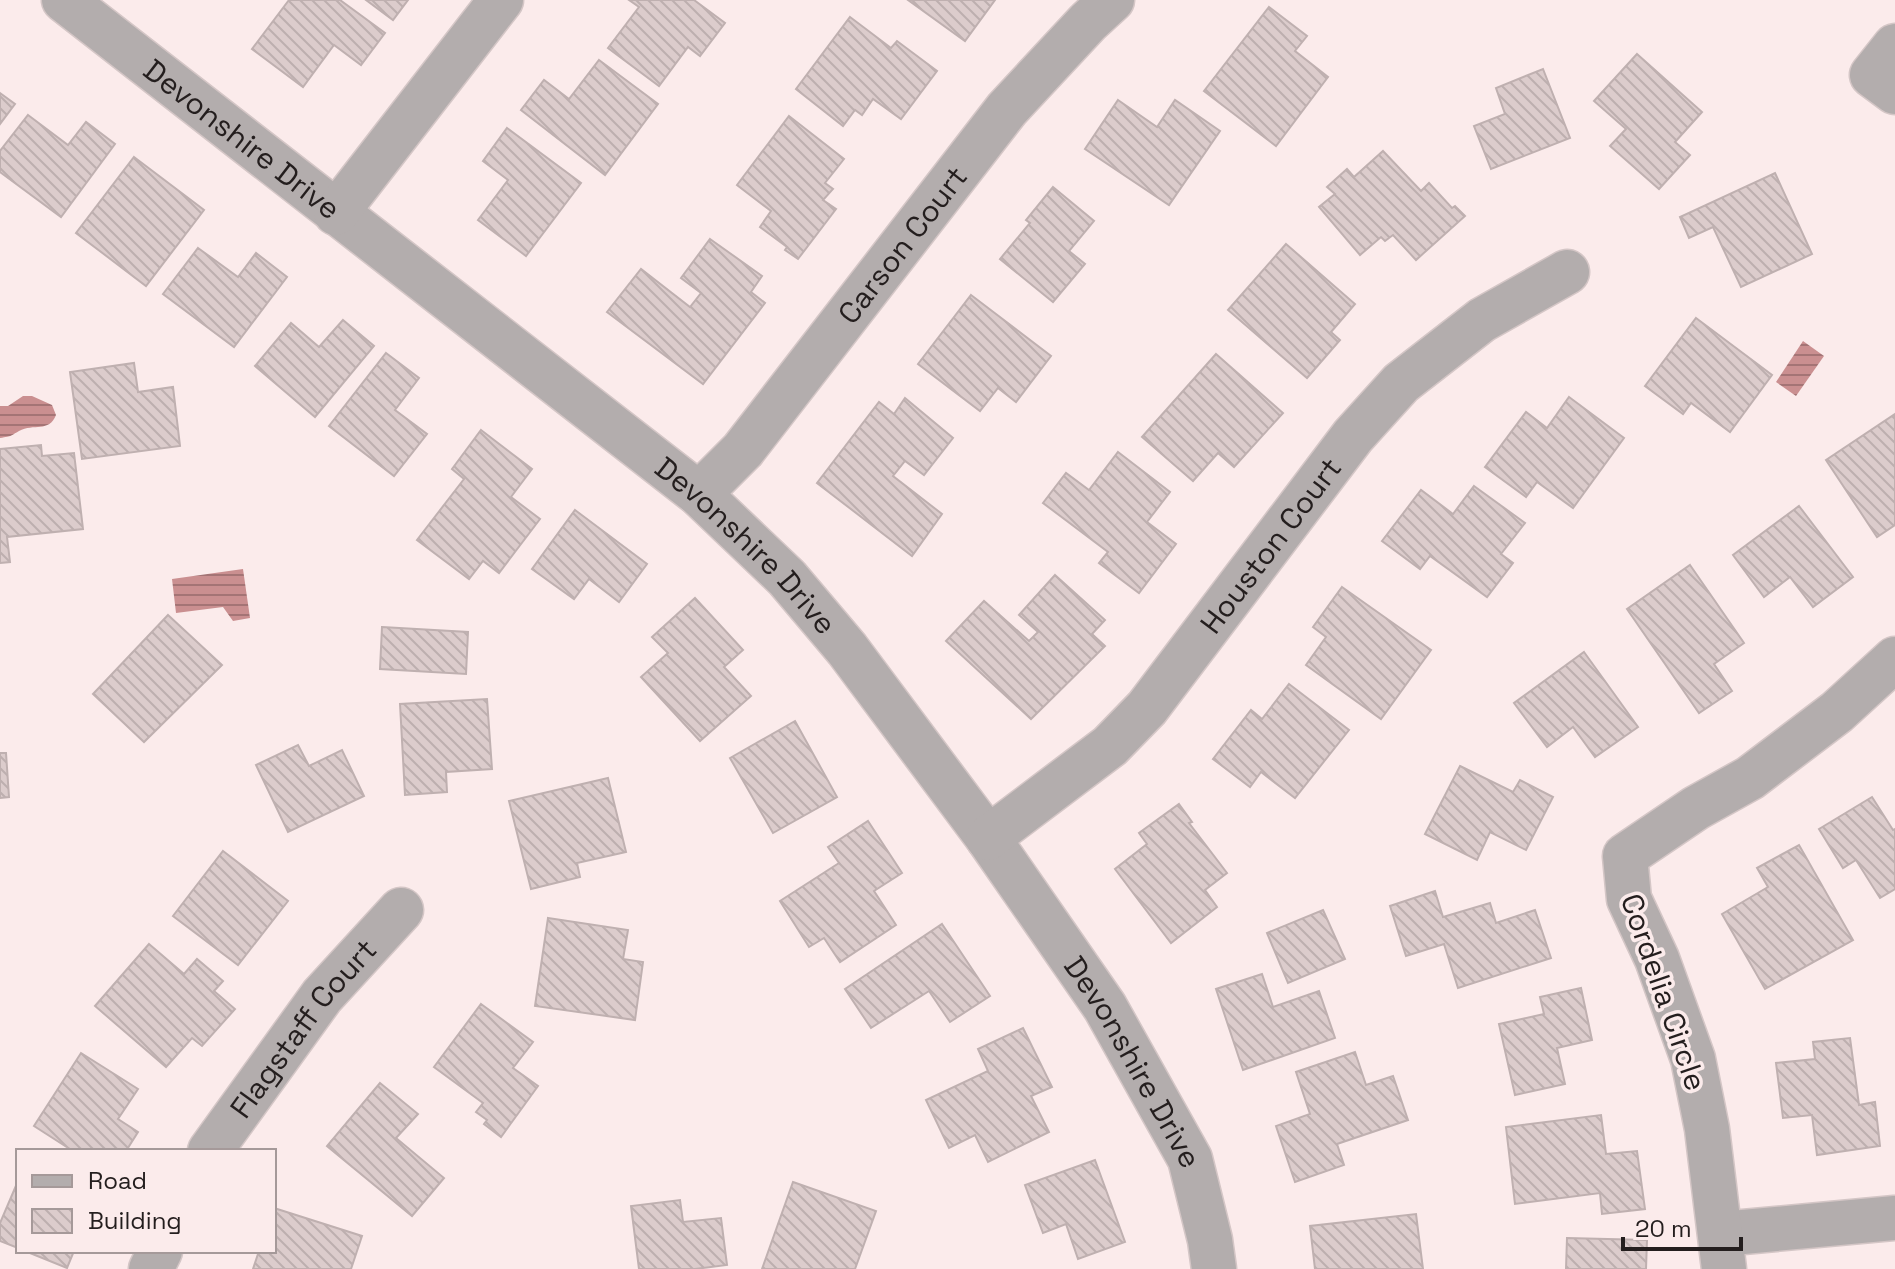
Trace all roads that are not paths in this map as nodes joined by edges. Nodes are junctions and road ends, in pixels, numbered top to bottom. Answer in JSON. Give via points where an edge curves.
{"nodes":[{"id":1,"x":64,"y":0,"type":"edge"},
{"id":2,"x":501,"y":0,"type":"edge"},
{"id":3,"x":1112,"y":0,"type":"edge"},
{"id":4,"x":1895,"y":46,"type":"edge"},
{"id":5,"x":1895,"y":92,"type":"edge"},
{"id":6,"x":336,"y":213,"type":"junction"},
{"id":7,"x":1567,"y":272,"type":"dead end"},
{"id":8,"x":699,"y":494,"type":"junction"},
{"id":9,"x":1895,"y":659,"type":"edge"},
{"id":10,"x":988,"y":838,"type":"junction"},
{"id":11,"x":401,"y":910,"type":"dead end"},
{"id":12,"x":211,"y":1149,"type":"edge"},
{"id":13,"x":1895,"y":1218,"type":"edge"},
{"id":14,"x":1722,"y":1252,"type":"edge"},
{"id":15,"x":1214,"y":1269,"type":"edge"}],
"edges":[{"from":1,"to":6,"type":"street","name":"Devonshire Drive"},
{"from":2,"to":6,"type":"street"},
{"from":3,"to":8,"type":"street","name":"Carson Court","via":[[1007,109],[743,450]]},
{"from":4,"to":5,"type":"street","via":[[1872,75]]},
{"from":6,"to":8,"type":"street","name":"Devonshire Drive"},
{"from":7,"to":10,"type":"street","name":"Houston Court","via":[[1482,320],[1401,383],[1353,436],[1147,708],[1110,746]]},
{"from":8,"to":10,"type":"street","name":"Devonshire Drive","via":[[787,578],[847,649]]},
{"from":9,"to":14,"type":"street","name":"Cordelia Circle","via":[[1837,712],[1750,778],[1625,856],[1629,899],[1693,1059]]},
{"from":10,"to":15,"type":"street","name":"Devonshire Drive","via":[[1105,1007],[1190,1159]]},
{"from":11,"to":12,"type":"street","name":"Flagstaff Court","via":[[322,996]]},
{"from":13,"to":14,"type":"street"}]}
